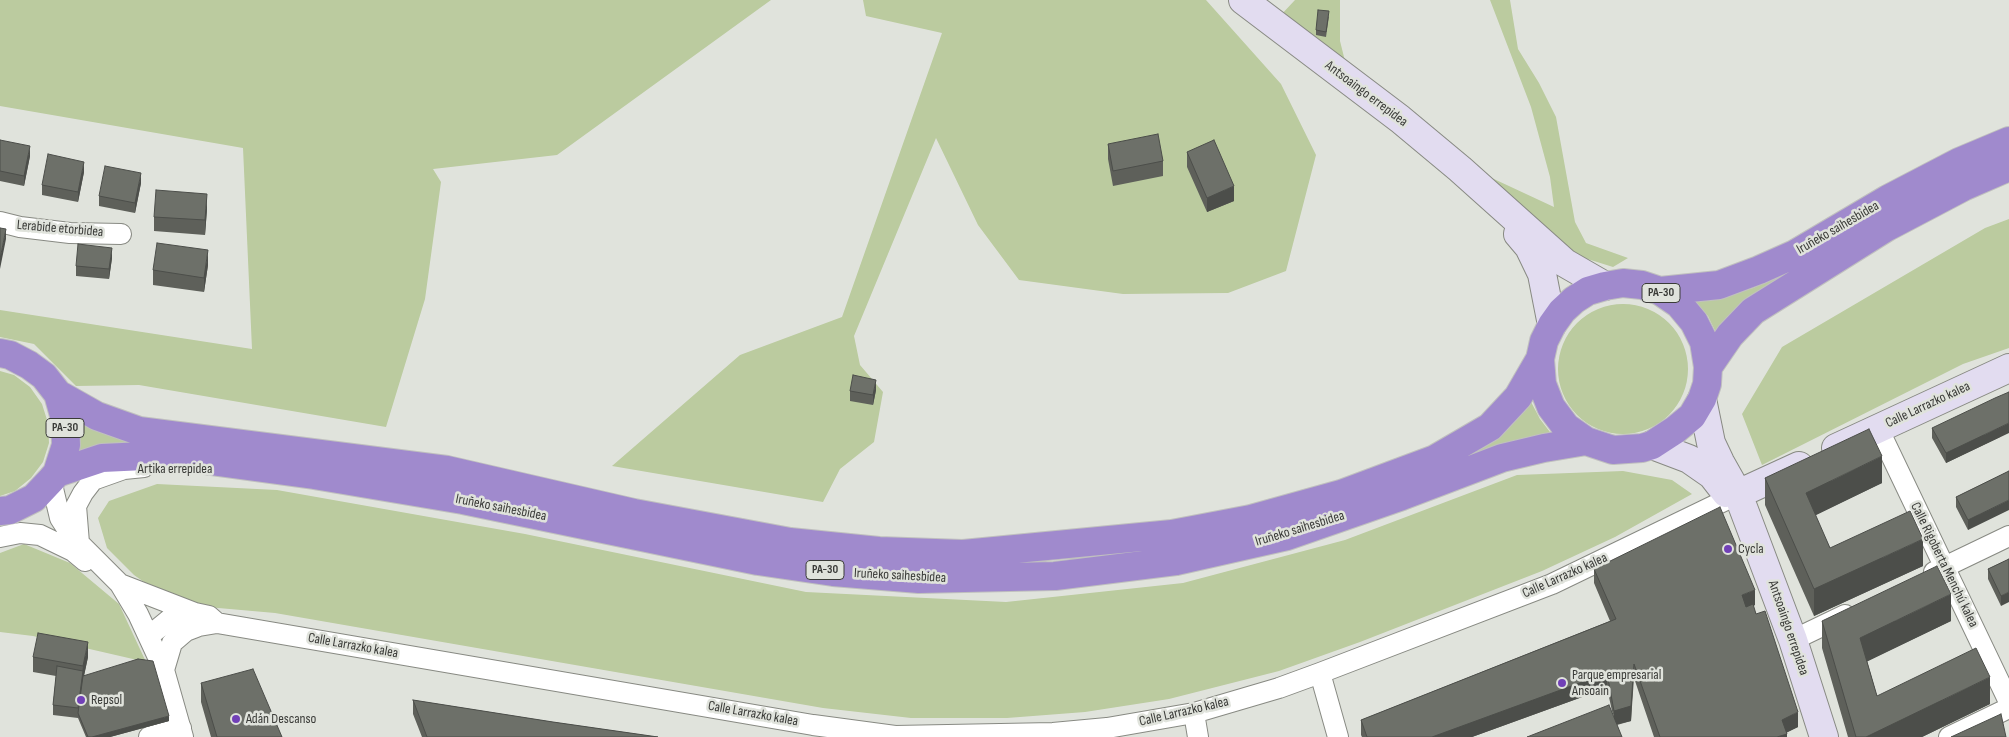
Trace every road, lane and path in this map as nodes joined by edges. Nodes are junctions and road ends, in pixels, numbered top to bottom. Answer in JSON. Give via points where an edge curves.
{"nodes":[{"id":1,"x":1242,"y":0,"type":"edge"},
{"id":2,"x":2009,"y":141,"type":"edge"},
{"id":3,"x":2009,"y":167,"type":"edge"},
{"id":4,"x":1486,"y":193,"type":"junction"},
{"id":5,"x":0,"y":222,"type":"edge"},
{"id":6,"x":121,"y":234,"type":"dead end"},
{"id":7,"x":1605,"y":286,"type":"junction"},
{"id":8,"x":1660,"y":291,"type":"junction"},
{"id":9,"x":1552,"y":325,"type":"junction"},
{"id":10,"x":0,"y":353,"type":"edge"},
{"id":11,"x":1540,"y":359,"type":"junction"},
{"id":12,"x":1708,"y":367,"type":"junction"},
{"id":13,"x":2009,"y":368,"type":"edge"},
{"id":14,"x":58,"y":394,"type":"junction"},
{"id":15,"x":1702,"y":399,"type":"junction"},
{"id":16,"x":1878,"y":428,"type":"junction"},
{"id":17,"x":1586,"y":441,"type":"junction"},
{"id":18,"x":1652,"y":445,"type":"junction"},
{"id":19,"x":236,"y":465,"type":"junction"},
{"id":20,"x":54,"y":477,"type":"junction"},
{"id":21,"x":1734,"y":496,"type":"junction"},
{"id":22,"x":3,"y":515,"type":"edge"},
{"id":23,"x":2009,"y":536,"type":"edge"},
{"id":24,"x":0,"y":537,"type":"edge"},
{"id":25,"x":79,"y":543,"type":"junction"},
{"id":26,"x":1945,"y":567,"type":"junction"},
{"id":27,"x":1919,"y":579,"type":"edge"},
{"id":28,"x":120,"y":584,"type":"junction"},
{"id":29,"x":1860,"y":608,"type":"edge"},
{"id":30,"x":195,"y":613,"type":"junction"},
{"id":31,"x":138,"y":614,"type":"junction"},
{"id":32,"x":217,"y":623,"type":"junction"},
{"id":33,"x":149,"y":636,"type":"junction"},
{"id":34,"x":1793,"y":640,"type":"junction"},
{"id":35,"x":164,"y":670,"type":"junction"},
{"id":36,"x":1320,"y":673,"type":"junction"},
{"id":37,"x":2009,"y":702,"type":"edge"},
{"id":38,"x":2009,"y":708,"type":"edge"},
{"id":39,"x":1194,"y":713,"type":"junction"},
{"id":40,"x":812,"y":731,"type":"edge"},
{"id":41,"x":182,"y":733,"type":"edge"},
{"id":42,"x":853,"y":734,"type":"edge"},
{"id":43,"x":947,"y":736,"type":"edge"},
{"id":44,"x":149,"y":737,"type":"edge"},
{"id":45,"x":1198,"y":737,"type":"edge"},
{"id":46,"x":1338,"y":737,"type":"edge"},
{"id":47,"x":1824,"y":737,"type":"edge"},
{"id":48,"x":1949,"y":737,"type":"edge"}],
"edges":[{"from":1,"to":4,"type":"street","name":"Antsoaingo errepidea","via":[[1400,119]]},
{"from":2,"to":8,"type":"highway","name":"Iruñeko saihesbidea","number":"PA-30","via":[[1959,162],[1795,254],[1759,270],[1719,285]]},
{"from":3,"to":12,"type":"highway","name":"Iruñeko saihesbidea","number":"PA-30","via":[[1887,227],[1753,311]]},
{"from":4,"to":7,"type":"street","name":"Antsoaingo errepidea","via":[[1565,263]]},
{"from":4,"to":9,"type":"street","name":"Antsoaingo errepidea","via":[[1529,247],[1542,274]]},
{"from":5,"to":6,"type":"street","name":"Lerabide etorbidea","via":[[70,233]]},
{"from":7,"to":8,"type":"highway","number":"PA-30","via":[[1623,283]]},
{"from":7,"to":9,"type":"highway","number":"PA-30","via":[[1574,300]]},
{"from":8,"to":12,"type":"highway","number":"PA-30","via":[[1679,304],[1694,322],[1704,342]]},
{"from":9,"to":11,"type":"highway","number":"PA-30"},
{"from":10,"to":14,"type":"highway","number":"PA-30","via":[[10,354],[29,365],[44,376]]},
{"from":11,"to":14,"type":"highway","name":"Iruñeko saihesbidea","number":"PA-30","via":[[1518,397],[1490,427],[1435,459],[1341,494],[1251,519],[1172,534],[963,554],[879,551],[790,542],[634,513],[447,470],[139,431],[97,416]]},
{"from":11,"to":17,"type":"highway","number":"PA-30","via":[[1542,384],[1550,408],[1566,427]]},
{"from":12,"to":15,"type":"highway","number":"PA-30"},
{"from":13,"to":16,"type":"street","name":"Calle Larrazko kalea"},
{"from":14,"to":20,"type":"highway","number":"PA-30","via":[[65,419],[66,445]]},
{"from":15,"to":18,"type":"highway","number":"PA-30","via":[[1692,416]]},
{"from":15,"to":21,"type":"street","name":"Antsoaingo errepidea","via":[[1711,443]]},
{"from":16,"to":21,"type":"street","name":"Calle Larrazko kalea"},
{"from":16,"to":26,"type":"street","name":"Calle Rigoberta Menchú kalea"},
{"from":17,"to":18,"type":"highway","number":"PA-30","via":[[1613,450]]},
{"from":17,"to":19,"type":"highway","name":"Iruñeko saihesbidea","number":"PA-30","via":[[1502,458],[1288,536],[1176,561],[1055,576],[919,579],[833,572],[758,561],[463,500]]},
{"from":18,"to":21,"type":"street","name":"Antsoaingo errepidea","via":[[1689,459]]},
{"from":19,"to":20,"type":"highway","name":"Iruñeko saihesbidea","number":"PA-30","via":[[166,455],[102,458]]},
{"from":19,"to":25,"type":"street","name":"Artika errepidea","via":[[208,472],[148,467],[124,469],[94,480],[76,506]]},
{"from":20,"to":22,"type":"highway","number":"PA-30","via":[[34,498]]},
{"from":20,"to":25,"type":"street","via":[[60,518]]},
{"from":21,"to":34,"type":"street","name":"Antsoaingo errepidea","via":[[1747,520]]},
{"from":21,"to":36,"type":"street","name":"Calle Larrazko kalea","via":[[1552,584]]},
{"from":23,"to":26,"type":"street"},
{"from":24,"to":31,"type":"street","via":[[20,533],[40,535],[73,551],[107,579]]},
{"from":25,"to":28,"type":"street"},
{"from":26,"to":27,"type":"street"},
{"from":26,"to":37,"type":"street","name":"Calle Rigoberta Menchú kalea"},
{"from":28,"to":30,"type":"street","name":"Calle Larrazko kalea"},
{"from":28,"to":31,"type":"street"},
{"from":29,"to":34,"type":"street"},
{"from":30,"to":32,"type":"street","name":"Calle Larrazko kalea","via":[[209,616]]},
{"from":30,"to":33,"type":"street","via":[[171,618]]},
{"from":31,"to":33,"type":"street"},
{"from":32,"to":35,"type":"street","name":"Calle Larrazko kalea","via":[[186,631],[172,642]]},
{"from":32,"to":40,"type":"street","name":"Calle Larrazko kalea"},
{"from":33,"to":35,"type":"street"},
{"from":34,"to":47,"type":"street","name":"Antsoaingo errepidea"},
{"from":35,"to":41,"type":"street"},
{"from":36,"to":39,"type":"street","name":"Calle Larrazko kalea"},
{"from":36,"to":46,"type":"street"},
{"from":38,"to":48,"type":"street"},
{"from":39,"to":43,"type":"street","name":"Calle Larrazko kalea","via":[[1107,728]]},
{"from":39,"to":45,"type":"street"},
{"from":40,"to":42,"type":"street","name":"Calle Larrazko kalea"},
{"from":41,"to":44,"type":"street"},
{"from":42,"to":43,"type":"street","name":"Calle Larrazko kalea"}]}
